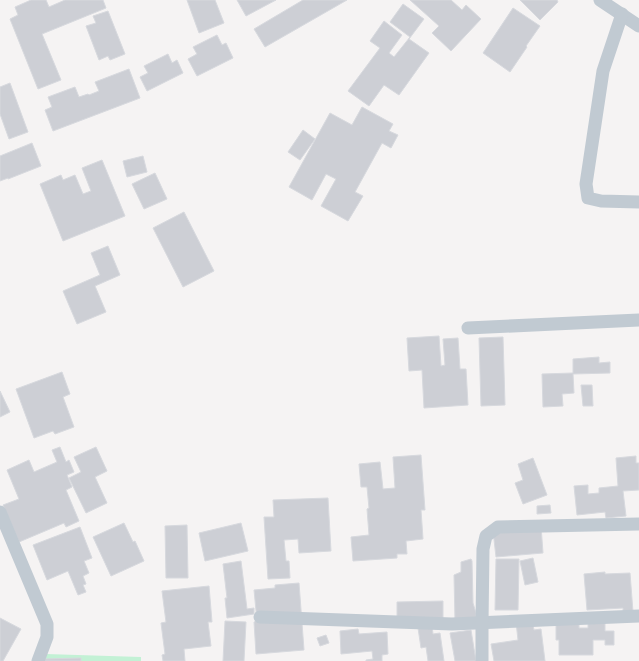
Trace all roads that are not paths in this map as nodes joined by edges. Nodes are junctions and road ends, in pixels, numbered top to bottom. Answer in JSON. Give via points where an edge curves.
{"nodes":[{"id":1,"x":600,"y":0,"type":"edge"},
{"id":2,"x":622,"y":14,"type":"junction"},
{"id":3,"x":639,"y":26,"type":"edge"},
{"id":4,"x":639,"y":202,"type":"edge"},
{"id":5,"x":639,"y":320,"type":"edge"},
{"id":6,"x":468,"y":328,"type":"dead end"},
{"id":7,"x":0,"y":512,"type":"edge"},
{"id":8,"x":639,"y":524,"type":"edge"},
{"id":9,"x":639,"y":616,"type":"edge"},
{"id":10,"x":260,"y":617,"type":"dead end"},
{"id":11,"x":482,"y":623,"type":"junction"},
{"id":12,"x":38,"y":661,"type":"edge"},
{"id":13,"x":482,"y":661,"type":"edge"}],
"edges":[{"from":1,"to":2,"type":"street"},
{"from":2,"to":3,"type":"street"},
{"from":2,"to":4,"type":"street","via":[[603,71],[586,184],[588,198]]},
{"from":5,"to":6,"type":"street"},
{"from":7,"to":12,"type":"street","via":[[47,624],[47,637]]},
{"from":8,"to":11,"type":"street","via":[[498,527],[486,536]]},
{"from":9,"to":11,"type":"street"},
{"from":10,"to":11,"type":"street"},
{"from":11,"to":13,"type":"street"}]}
